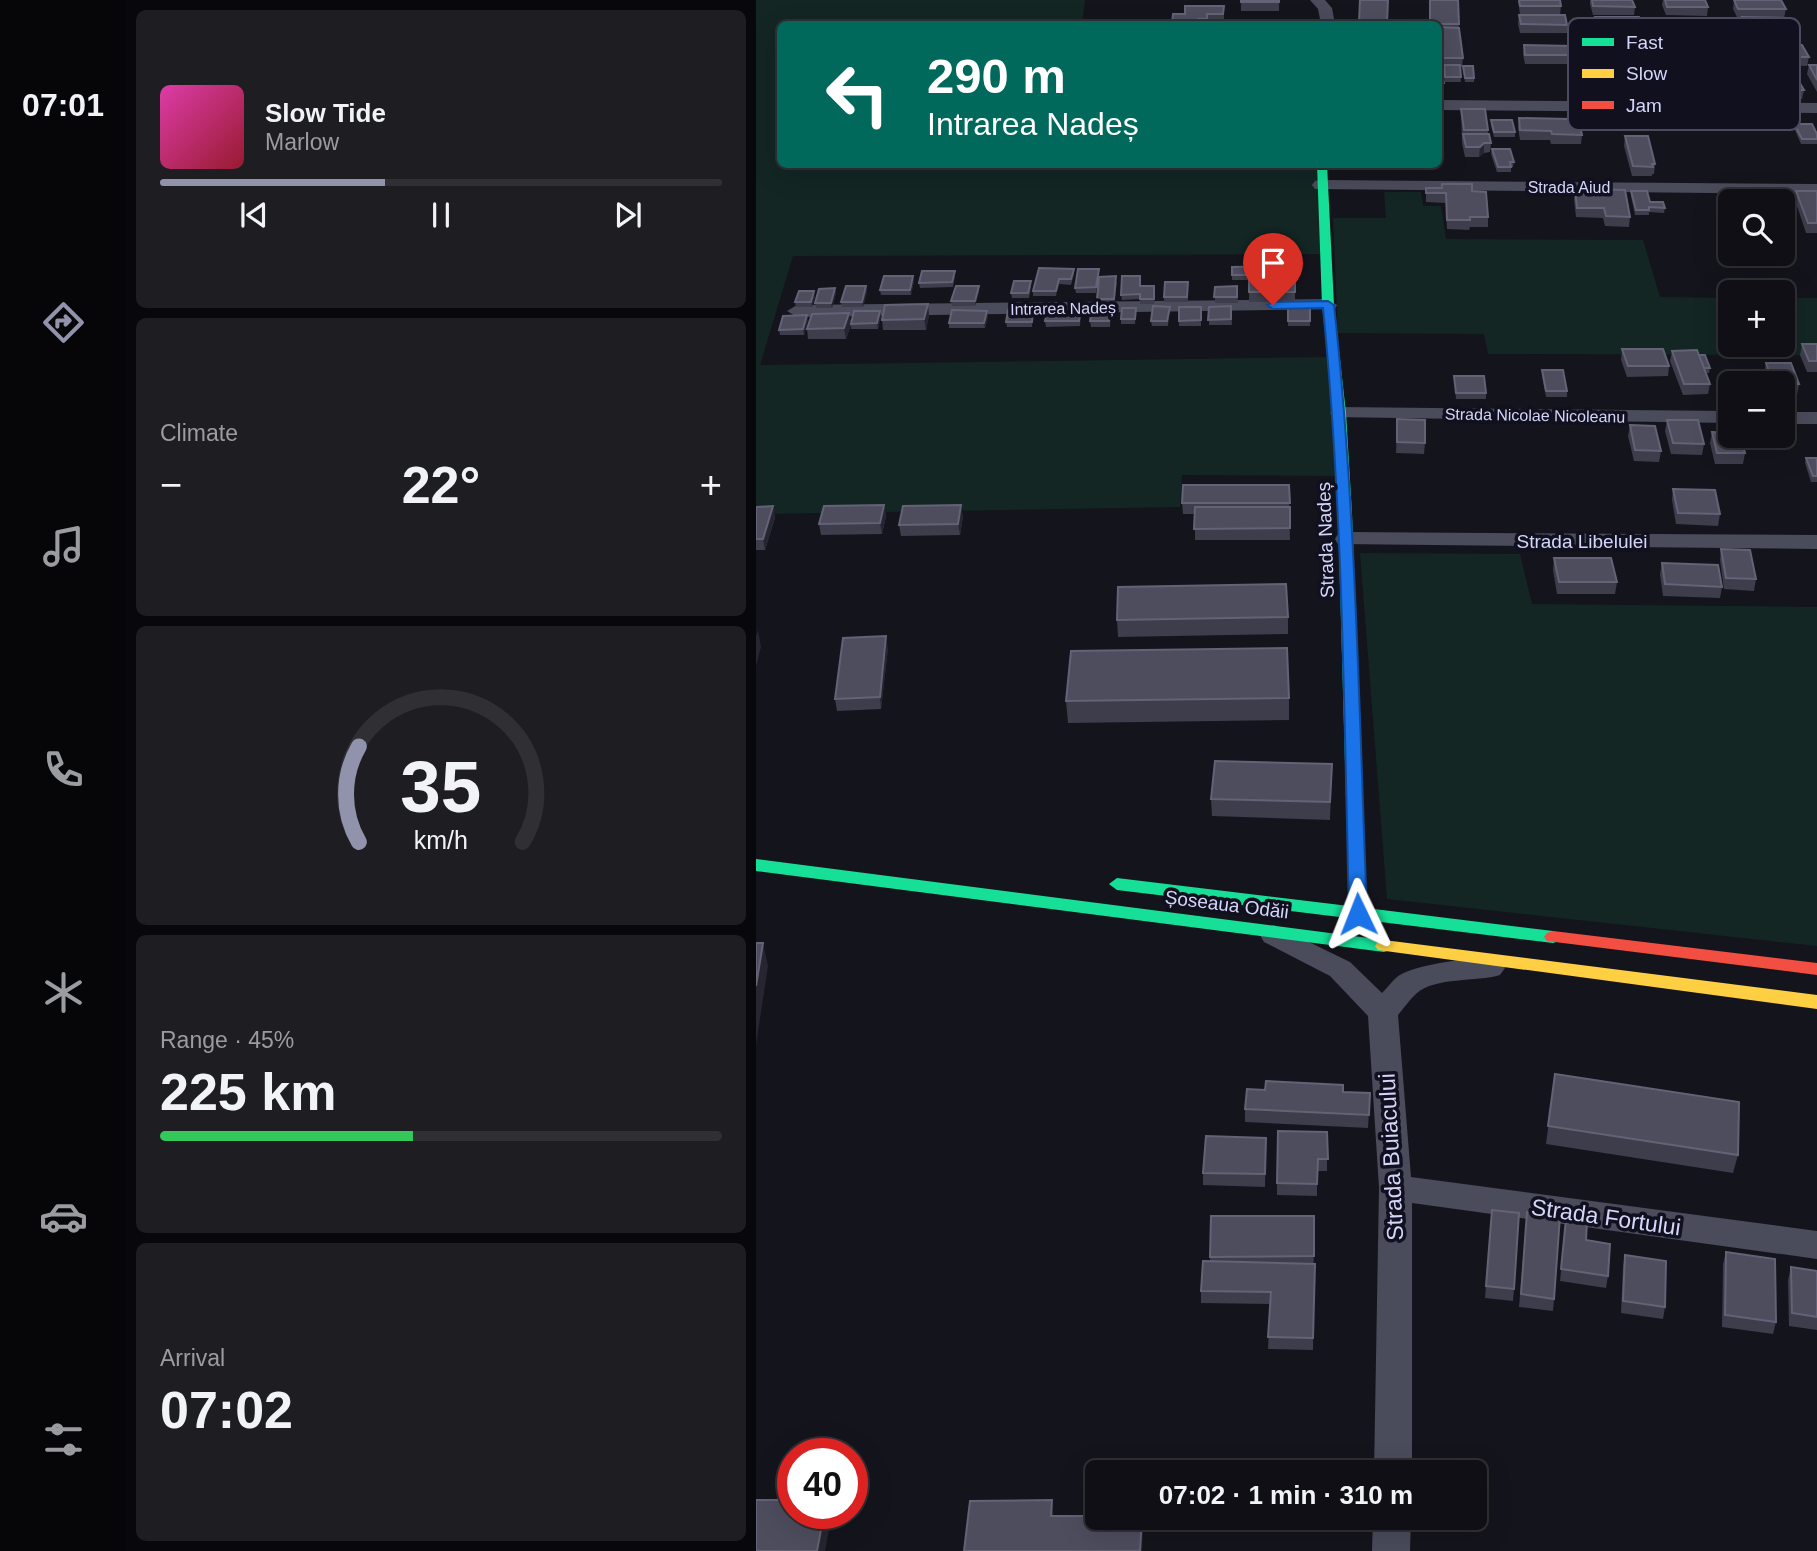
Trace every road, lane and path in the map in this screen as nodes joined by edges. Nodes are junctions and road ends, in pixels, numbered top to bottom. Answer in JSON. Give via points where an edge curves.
{"nodes":[{"id":1,"x":1317,"y":0,"type":"edge"},
{"id":2,"x":1327,"y":21,"type":"edge"},
{"id":3,"x":1442,"y":105,"type":"edge"},
{"id":4,"x":1568,"y":106,"type":"edge"},
{"id":5,"x":1322,"y":168,"type":"edge"},
{"id":6,"x":1321,"y":185,"type":"junction"},
{"id":7,"x":1817,"y":189,"type":"edge"},
{"id":8,"x":1328,"y":305,"type":"junction"},
{"id":9,"x":797,"y":311,"type":"edge"},
{"id":10,"x":1340,"y":413,"type":"junction"},
{"id":11,"x":1718,"y":417,"type":"edge"},
{"id":12,"x":1795,"y":418,"type":"edge"},
{"id":13,"x":1817,"y":418,"type":"edge"},
{"id":14,"x":1346,"y":539,"type":"junction"},
{"id":15,"x":1817,"y":542,"type":"edge"},
{"id":16,"x":756,"y":865,"type":"edge"},
{"id":17,"x":1098,"y":882,"type":"dead end"},
{"id":18,"x":1358,"y":914,"type":"junction"},
{"id":19,"x":1263,"y":930,"type":"junction"},
{"id":20,"x":1538,"y":965,"type":"junction"},
{"id":21,"x":1817,"y":969,"type":"edge"},
{"id":22,"x":1817,"y":1002,"type":"edge"},
{"id":23,"x":1383,"y":1012,"type":"junction"},
{"id":24,"x":1395,"y":1188,"type":"junction"},
{"id":25,"x":1817,"y":1245,"type":"edge"},
{"id":26,"x":1393,"y":1460,"type":"edge"},
{"id":27,"x":1392,"y":1530,"type":"edge"},
{"id":28,"x":1391,"y":1551,"type":"edge"}],
"edges":[{"from":1,"to":2,"type":"street","via":[[1325,8]]},
{"from":3,"to":4,"type":"street"},
{"from":5,"to":6,"type":"street","name":"Strada Nadeș"},
{"from":6,"to":7,"type":"street","name":"Strada Aiud"},
{"from":6,"to":8,"type":"street","name":"Strada Nadeș"},
{"from":8,"to":9,"type":"street","name":"Intrarea Nadeș"},
{"from":8,"to":10,"type":"street","name":"Strada Nadeș"},
{"from":10,"to":11,"type":"street","name":"Strada Nicolae Nicoleanu"},
{"from":10,"to":14,"type":"street","name":"Strada Nadeș"},
{"from":12,"to":13,"type":"street"},
{"from":14,"to":15,"type":"street","name":"Strada Libelulei"},
{"from":14,"to":18,"type":"street","name":"Strada Nadeș"},
{"from":16,"to":19,"type":"street","name":"Șoseaua Odăii"},
{"from":17,"to":18,"type":"street","name":"Șoseaua Odăii"},
{"from":18,"to":21,"type":"street","name":"Șoseaua Odăii"},
{"from":19,"to":20,"type":"street","name":"Șoseaua Odăii"},
{"from":19,"to":23,"type":"street","via":[[1340,969]]},
{"from":20,"to":22,"type":"street","name":"Șoseaua Odăii"},
{"from":20,"to":23,"type":"street","via":[[1451,971],[1409,982]]},
{"from":23,"to":24,"type":"street","name":"Strada Buiacului"},
{"from":24,"to":25,"type":"street","name":"Strada Fortului"},
{"from":24,"to":26,"type":"street","name":"Strada Buiacului"},
{"from":27,"to":28,"type":"street"}]}
